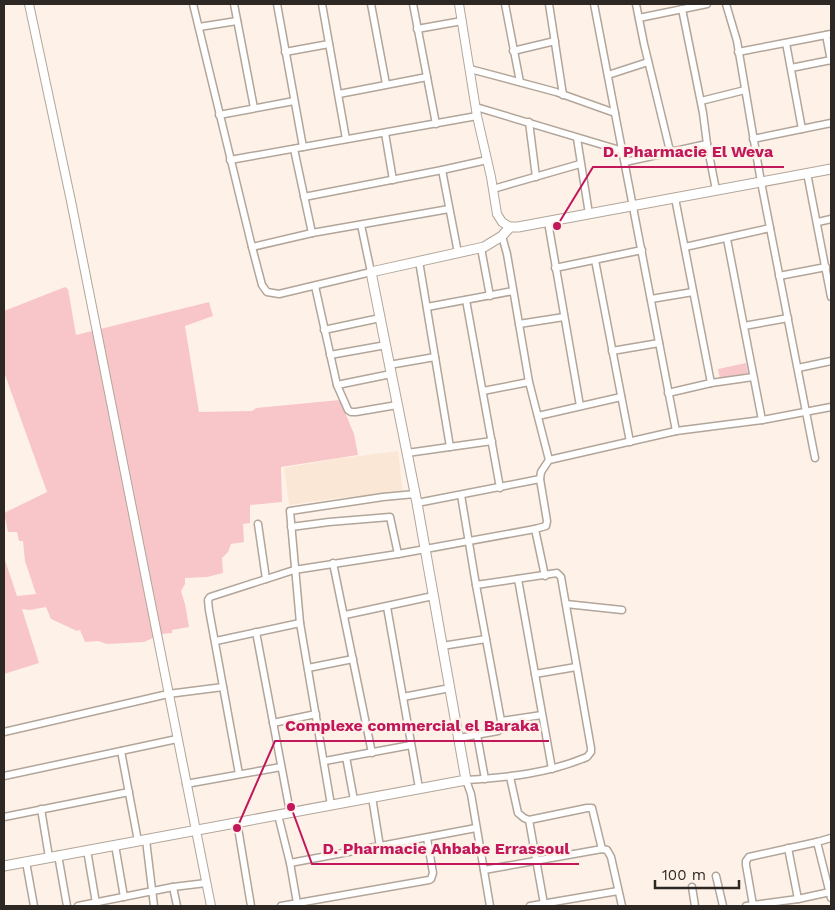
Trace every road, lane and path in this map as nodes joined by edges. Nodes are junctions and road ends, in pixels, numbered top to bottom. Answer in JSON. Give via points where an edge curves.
{"nodes":[{"id":1,"x":29,"y":4,"type":"edge"},
{"id":2,"x":193,"y":4,"type":"edge"},
{"id":3,"x":234,"y":4,"type":"edge"},
{"id":4,"x":276,"y":4,"type":"edge"},
{"id":5,"x":323,"y":4,"type":"edge"},
{"id":6,"x":371,"y":4,"type":"edge"},
{"id":7,"x":412,"y":4,"type":"edge"},
{"id":8,"x":458,"y":4,"type":"edge"},
{"id":9,"x":505,"y":4,"type":"edge"},
{"id":10,"x":549,"y":4,"type":"edge"},
{"id":11,"x":594,"y":4,"type":"edge"},
{"id":12,"x":636,"y":4,"type":"edge"},
{"id":13,"x":707,"y":4,"type":"edge"},
{"id":14,"x":726,"y":4,"type":"edge"},
{"id":15,"x":682,"y":9,"type":"junction"},
{"id":16,"x":639,"y":18,"type":"junction"},
{"id":17,"x":237,"y":21,"type":"junction"},
{"id":18,"x":462,"y":21,"type":"junction"},
{"id":19,"x":199,"y":27,"type":"junction"},
{"id":20,"x":417,"y":29,"type":"junction"},
{"id":21,"x":829,"y":35,"type":"edge"},
{"id":22,"x":555,"y":42,"type":"junction"},
{"id":23,"x":786,"y":43,"type":"junction"},
{"id":24,"x":329,"y":44,"type":"junction"},
{"id":25,"x":513,"y":51,"type":"junction"},
{"id":26,"x":285,"y":52,"type":"junction"},
{"id":27,"x":738,"y":52,"type":"junction"},
{"id":28,"x":831,"y":60,"type":"edge"},
{"id":29,"x":648,"y":62,"type":"junction"},
{"id":30,"x":790,"y":68,"type":"junction"},
{"id":31,"x":470,"y":69,"type":"junction"},
{"id":32,"x":608,"y":75,"type":"junction"},
{"id":33,"x":427,"y":77,"type":"junction"},
{"id":34,"x":520,"y":82,"type":"junction"},
{"id":35,"x":386,"y":84,"type":"junction"},
{"id":36,"x":745,"y":90,"type":"junction"},
{"id":37,"x":339,"y":94,"type":"junction"},
{"id":38,"x":563,"y":95,"type":"junction"},
{"id":39,"x":294,"y":100,"type":"junction"},
{"id":40,"x":701,"y":101,"type":"junction"},
{"id":41,"x":476,"y":107,"type":"junction"},
{"id":42,"x":254,"y":108,"type":"junction"},
{"id":43,"x":615,"y":113,"type":"junction"},
{"id":44,"x":219,"y":115,"type":"junction"},
{"id":45,"x":477,"y":116,"type":"junction"},
{"id":46,"x":529,"y":122,"type":"junction"},
{"id":47,"x":831,"y":123,"type":"edge"},
{"id":48,"x":436,"y":124,"type":"junction"},
{"id":49,"x":802,"y":129,"type":"junction"},
{"id":50,"x":385,"y":133,"type":"junction"},
{"id":51,"x":577,"y":138,"type":"junction"},
{"id":52,"x":754,"y":139,"type":"junction"},
{"id":53,"x":346,"y":140,"type":"junction"},
{"id":54,"x":707,"y":144,"type":"junction"},
{"id":55,"x":303,"y":147,"type":"junction"},
{"id":56,"x":294,"y":149,"type":"junction"},
{"id":57,"x":623,"y":151,"type":"junction"},
{"id":58,"x":670,"y":151,"type":"junction"},
{"id":59,"x":230,"y":160,"type":"junction"},
{"id":60,"x":487,"y":160,"type":"junction"},
{"id":61,"x":625,"y":162,"type":"junction"},
{"id":62,"x":580,"y":164,"type":"junction"},
{"id":63,"x":831,"y":169,"type":"edge"},
{"id":64,"x":442,"y":170,"type":"junction"},
{"id":65,"x":807,"y":173,"type":"junction"},
{"id":66,"x":536,"y":177,"type":"junction"},
{"id":67,"x":393,"y":180,"type":"junction"},
{"id":68,"x":761,"y":182,"type":"junction"},
{"id":69,"x":493,"y":189,"type":"junction"},
{"id":70,"x":716,"y":190,"type":"junction"},
{"id":71,"x":304,"y":197,"type":"junction"},
{"id":72,"x":675,"y":198,"type":"junction"},
{"id":73,"x":633,"y":206,"type":"junction"},
{"id":74,"x":449,"y":209,"type":"junction"},
{"id":75,"x":589,"y":214,"type":"junction"},
{"id":76,"x":831,"y":219,"type":"edge"},
{"id":77,"x":548,"y":222,"type":"junction"},
{"id":78,"x":818,"y":222,"type":"junction"},
{"id":79,"x":361,"y":225,"type":"junction"},
{"id":80,"x":510,"y":227,"type":"junction"},
{"id":81,"x":770,"y":228,"type":"junction"},
{"id":82,"x":312,"y":233,"type":"junction"},
{"id":83,"x":502,"y":236,"type":"junction"},
{"id":84,"x":727,"y":239,"type":"junction"},
{"id":85,"x":252,"y":247,"type":"junction"},
{"id":86,"x":481,"y":248,"type":"junction"},
{"id":87,"x":685,"y":248,"type":"junction"},
{"id":88,"x":642,"y":250,"type":"junction"},
{"id":89,"x":458,"y":253,"type":"junction"},
{"id":90,"x":595,"y":260,"type":"junction"},
{"id":91,"x":419,"y":261,"type":"junction"},
{"id":92,"x":826,"y":267,"type":"junction"},
{"id":93,"x":555,"y":268,"type":"junction"},
{"id":94,"x":371,"y":272,"type":"junction"},
{"id":95,"x":779,"y":276,"type":"junction"},
{"id":96,"x":314,"y":286,"type":"junction"},
{"id":97,"x":514,"y":291,"type":"junction"},
{"id":98,"x":693,"y":292,"type":"junction"},
{"id":99,"x":490,"y":296,"type":"junction"},
{"id":100,"x":831,"y":297,"type":"edge"},
{"id":101,"x":651,"y":299,"type":"junction"},
{"id":102,"x":466,"y":300,"type":"junction"},
{"id":103,"x":427,"y":307,"type":"junction"},
{"id":104,"x":564,"y":317,"type":"junction"},
{"id":105,"x":380,"y":318,"type":"junction"},
{"id":106,"x":788,"y":318,"type":"junction"},
{"id":107,"x":519,"y":324,"type":"junction"},
{"id":108,"x":744,"y":326,"type":"junction"},
{"id":109,"x":324,"y":330,"type":"junction"},
{"id":110,"x":659,"y":343,"type":"junction"},
{"id":111,"x":386,"y":345,"type":"junction"},
{"id":112,"x":612,"y":351,"type":"junction"},
{"id":113,"x":330,"y":355,"type":"junction"},
{"id":114,"x":435,"y":357,"type":"junction"},
{"id":115,"x":831,"y":361,"type":"edge"},
{"id":116,"x":798,"y":368,"type":"junction"},
{"id":117,"x":390,"y":369,"type":"junction"},
{"id":118,"x":753,"y":377,"type":"junction"},
{"id":119,"x":529,"y":382,"type":"junction"},
{"id":120,"x":711,"y":383,"type":"junction"},
{"id":121,"x":337,"y":385,"type":"junction"},
{"id":122,"x":482,"y":391,"type":"junction"},
{"id":123,"x":668,"y":393,"type":"junction"},
{"id":124,"x":621,"y":398,"type":"junction"},
{"id":125,"x":397,"y":405,"type":"junction"},
{"id":126,"x":580,"y":406,"type":"junction"},
{"id":127,"x":831,"y":407,"type":"edge"},
{"id":128,"x":806,"y":412,"type":"junction"},
{"id":129,"x":538,"y":416,"type":"junction"},
{"id":130,"x":762,"y":420,"type":"junction"},
{"id":131,"x":676,"y":430,"type":"junction"},
{"id":132,"x":492,"y":440,"type":"junction"},
{"id":133,"x":630,"y":442,"type":"junction"},
{"id":134,"x":450,"y":447,"type":"junction"},
{"id":135,"x":407,"y":453,"type":"junction"},
{"id":136,"x":814,"y":458,"type":"dead end"},
{"id":137,"x":549,"y":460,"type":"junction"},
{"id":138,"x":540,"y":479,"type":"junction"},
{"id":139,"x":500,"y":488,"type":"junction"},
{"id":140,"x":461,"y":495,"type":"junction"},
{"id":141,"x":416,"y":499,"type":"junction"},
{"id":142,"x":258,"y":524,"type":"dead end"},
{"id":143,"x":290,"y":527,"type":"junction"},
{"id":144,"x":535,"y":529,"type":"junction"},
{"id":145,"x":468,"y":542,"type":"junction"},
{"id":146,"x":425,"y":549,"type":"junction"},
{"id":147,"x":398,"y":554,"type":"junction"},
{"id":148,"x":333,"y":563,"type":"junction"},
{"id":149,"x":294,"y":570,"type":"junction"},
{"id":150,"x":545,"y":576,"type":"junction"},
{"id":151,"x":266,"y":579,"type":"junction"},
{"id":152,"x":518,"y":579,"type":"junction"},
{"id":153,"x":476,"y":585,"type":"junction"},
{"id":154,"x":433,"y":596,"type":"junction"},
{"id":155,"x":566,"y":604,"type":"junction"},
{"id":156,"x":386,"y":607,"type":"junction"},
{"id":157,"x":622,"y":610,"type":"dead end"},
{"id":158,"x":345,"y":615,"type":"junction"},
{"id":159,"x":300,"y":623,"type":"junction"},
{"id":160,"x":256,"y":632,"type":"junction"},
{"id":161,"x":486,"y":639,"type":"junction"},
{"id":162,"x":216,"y":641,"type":"junction"},
{"id":163,"x":442,"y":646,"type":"junction"},
{"id":164,"x":353,"y":660,"type":"junction"},
{"id":165,"x":576,"y":667,"type":"junction"},
{"id":166,"x":308,"y":668,"type":"junction"},
{"id":167,"x":535,"y":674,"type":"junction"},
{"id":168,"x":223,"y":687,"type":"junction"},
{"id":169,"x":450,"y":688,"type":"junction"},
{"id":170,"x":168,"y":694,"type":"junction"},
{"id":171,"x":403,"y":697,"type":"junction"},
{"id":172,"x":316,"y":714,"type":"junction"},
{"id":173,"x":542,"y":715,"type":"junction"},
{"id":174,"x":501,"y":721,"type":"junction"},
{"id":175,"x":273,"y":723,"type":"junction"},
{"id":176,"x":4,"y":732,"type":"edge"},
{"id":177,"x":477,"y":735,"type":"junction"},
{"id":178,"x":459,"y":738,"type":"junction"},
{"id":179,"x":177,"y":739,"type":"junction"},
{"id":180,"x":411,"y":745,"type":"junction"},
{"id":181,"x":121,"y":751,"type":"junction"},
{"id":182,"x":372,"y":753,"type":"junction"},
{"id":183,"x":346,"y":757,"type":"junction"},
{"id":184,"x":325,"y":761,"type":"junction"},
{"id":185,"x":282,"y":767,"type":"junction"},
{"id":186,"x":552,"y":769,"type":"junction"},
{"id":187,"x":239,"y":774,"type":"junction"},
{"id":188,"x":4,"y":776,"type":"edge"},
{"id":189,"x":510,"y":777,"type":"junction"},
{"id":190,"x":485,"y":779,"type":"junction"},
{"id":191,"x":466,"y":780,"type":"junction"},
{"id":192,"x":186,"y":784,"type":"junction"},
{"id":193,"x":420,"y":788,"type":"junction"},
{"id":194,"x":129,"y":792,"type":"junction"},
{"id":195,"x":372,"y":797,"type":"junction"},
{"id":196,"x":354,"y":800,"type":"junction"},
{"id":197,"x":331,"y":805,"type":"junction"},
{"id":198,"x":41,"y":809,"type":"junction"},
{"id":199,"x":290,"y":812,"type":"junction"},
{"id":200,"x":278,"y":815,"type":"junction"},
{"id":201,"x":4,"y":817,"type":"edge"},
{"id":202,"x":529,"y":820,"type":"junction"},
{"id":203,"x":237,"y":822,"type":"junction"},
{"id":204,"x":476,"y":828,"type":"junction"},
{"id":205,"x":195,"y":830,"type":"junction"},
{"id":206,"x":427,"y":838,"type":"junction"},
{"id":207,"x":831,"y":838,"type":"edge"},
{"id":208,"x":142,"y":840,"type":"junction"},
{"id":209,"x":817,"y":842,"type":"junction"},
{"id":210,"x":114,"y":844,"type":"junction"},
{"id":211,"x":380,"y":847,"type":"junction"},
{"id":212,"x":788,"y":848,"type":"junction"},
{"id":213,"x":602,"y":849,"type":"junction"},
{"id":214,"x":87,"y":850,"type":"junction"},
{"id":215,"x":54,"y":856,"type":"junction"},
{"id":216,"x":536,"y":861,"type":"junction"},
{"id":217,"x":26,"y":862,"type":"junction"},
{"id":218,"x":290,"y":863,"type":"junction"},
{"id":219,"x":4,"y":866,"type":"edge"},
{"id":220,"x":484,"y":870,"type":"junction"},
{"id":221,"x":716,"y":876,"type":"dead end"},
{"id":222,"x":206,"y":883,"type":"junction"},
{"id":223,"x":173,"y":887,"type":"junction"},
{"id":224,"x":692,"y":887,"type":"dead end"},
{"id":225,"x":151,"y":892,"type":"junction"},
{"id":226,"x":618,"y":892,"type":"junction"},
{"id":227,"x":831,"y":895,"type":"edge"},
{"id":228,"x":124,"y":897,"type":"junction"},
{"id":229,"x":798,"y":899,"type":"junction"},
{"id":230,"x":96,"y":903,"type":"junction"},
{"id":231,"x":108,"y":903,"type":"edge"},
{"id":232,"x":297,"y":903,"type":"junction"},
{"id":233,"x":537,"y":905,"type":"edge"},
{"id":234,"x":34,"y":906,"type":"edge"},
{"id":235,"x":67,"y":906,"type":"edge"},
{"id":236,"x":78,"y":906,"type":"edge"},
{"id":237,"x":154,"y":906,"type":"edge"},
{"id":238,"x":177,"y":906,"type":"edge"},
{"id":239,"x":211,"y":906,"type":"edge"},
{"id":240,"x":251,"y":906,"type":"edge"},
{"id":241,"x":281,"y":906,"type":"edge"},
{"id":242,"x":490,"y":906,"type":"edge"},
{"id":243,"x":622,"y":906,"type":"edge"},
{"id":244,"x":695,"y":906,"type":"edge"},
{"id":245,"x":722,"y":906,"type":"edge"},
{"id":246,"x":749,"y":906,"type":"edge"}],
"edges":[{"from":1,"to":170,"type":"street"},
{"from":2,"to":19,"type":"street"},
{"from":3,"to":17,"type":"street"},
{"from":4,"to":26,"type":"street"},
{"from":5,"to":24,"type":"street"},
{"from":6,"to":35,"type":"street"},
{"from":7,"to":20,"type":"street"},
{"from":8,"to":18,"type":"street"},
{"from":9,"to":25,"type":"street"},
{"from":10,"to":22,"type":"street"},
{"from":11,"to":32,"type":"street"},
{"from":12,"to":16,"type":"street"},
{"from":13,"to":15,"type":"street"},
{"from":14,"to":27,"type":"street"},
{"from":15,"to":16,"type":"street"},
{"from":15,"to":40,"type":"street"},
{"from":16,"to":29,"type":"street"},
{"from":17,"to":19,"type":"street"},
{"from":17,"to":42,"type":"street"},
{"from":18,"to":20,"type":"street"},
{"from":18,"to":31,"type":"street"},
{"from":19,"to":44,"type":"street"},
{"from":20,"to":33,"type":"street"},
{"from":21,"to":23,"type":"street"},
{"from":21,"to":28,"type":"street"},
{"from":22,"to":25,"type":"street"},
{"from":22,"to":38,"type":"street"},
{"from":23,"to":27,"type":"street"},
{"from":23,"to":30,"type":"street"},
{"from":24,"to":26,"type":"street"},
{"from":24,"to":37,"type":"street"},
{"from":25,"to":34,"type":"street"},
{"from":26,"to":39,"type":"street"},
{"from":27,"to":36,"type":"street"},
{"from":28,"to":30,"type":"street"},
{"from":29,"to":32,"type":"street"},
{"from":29,"to":58,"type":"street"},
{"from":30,"to":49,"type":"street"},
{"from":31,"to":34,"type":"street"},
{"from":31,"to":41,"type":"street"},
{"from":32,"to":43,"type":"street"},
{"from":33,"to":35,"type":"street"},
{"from":33,"to":48,"type":"street"},
{"from":34,"to":38,"type":"street"},
{"from":35,"to":37,"type":"street"},
{"from":36,"to":40,"type":"street"},
{"from":36,"to":52,"type":"street"},
{"from":37,"to":53,"type":"street"},
{"from":38,"to":43,"type":"street"},
{"from":39,"to":42,"type":"street"},
{"from":39,"to":55,"type":"street"},
{"from":40,"to":54,"type":"street"},
{"from":41,"to":45,"type":"street"},
{"from":41,"to":46,"type":"street"},
{"from":42,"to":44,"type":"street"},
{"from":43,"to":57,"type":"street"},
{"from":44,"to":59,"type":"street"},
{"from":45,"to":48,"type":"street"},
{"from":45,"to":60,"type":"street"},
{"from":46,"to":51,"type":"street"},
{"from":46,"to":66,"type":"street"},
{"from":47,"to":49,"type":"street"},
{"from":48,"to":50,"type":"street"},
{"from":49,"to":52,"type":"street"},
{"from":50,"to":53,"type":"street"},
{"from":50,"to":67,"type":"street"},
{"from":51,"to":57,"type":"street"},
{"from":51,"to":62,"type":"street"},
{"from":52,"to":68,"type":"street"},
{"from":53,"to":55,"type":"street"},
{"from":54,"to":58,"type":"street"},
{"from":54,"to":70,"type":"street"},
{"from":55,"to":56,"type":"street"},
{"from":56,"to":59,"type":"street"},
{"from":56,"to":71,"type":"street"},
{"from":57,"to":61,"type":"street"},
{"from":58,"to":61,"type":"street"},
{"from":59,"to":85,"type":"street"},
{"from":60,"to":64,"type":"street"},
{"from":60,"to":69,"type":"street"},
{"from":61,"to":73,"type":"street"},
{"from":62,"to":66,"type":"street"},
{"from":62,"to":75,"type":"street"},
{"from":63,"to":65,"type":"main road"},
{"from":64,"to":67,"type":"street"},
{"from":64,"to":74,"type":"street"},
{"from":65,"to":68,"type":"main road"},
{"from":65,"to":78,"type":"street"},
{"from":66,"to":69,"type":"street"},
{"from":67,"to":71,"type":"street"},
{"from":68,"to":70,"type":"main road"},
{"from":68,"to":81,"type":"street"},
{"from":69,"to":80,"type":"street","via":[[497,214]]},
{"from":70,"to":72,"type":"main road"},
{"from":71,"to":82,"type":"street"},
{"from":72,"to":73,"type":"main road"},
{"from":72,"to":87,"type":"street"},
{"from":73,"to":75,"type":"main road"},
{"from":73,"to":88,"type":"street"},
{"from":74,"to":79,"type":"street"},
{"from":74,"to":89,"type":"street"},
{"from":75,"to":77,"type":"main road"},
{"from":76,"to":78,"type":"street"},
{"from":77,"to":80,"type":"main road"},
{"from":77,"to":93,"type":"street"},
{"from":78,"to":92,"type":"street"},
{"from":79,"to":82,"type":"street"},
{"from":79,"to":94,"type":"street"},
{"from":80,"to":83,"type":"main road"},
{"from":81,"to":84,"type":"street"},
{"from":81,"to":95,"type":"street"},
{"from":82,"to":85,"type":"street"},
{"from":83,"to":86,"type":"main road"},
{"from":83,"to":97,"type":"street"},
{"from":84,"to":87,"type":"street"},
{"from":84,"to":108,"type":"street"},
{"from":85,"to":96,"type":"street","via":[[262,285],[267,292],[279,294]]},
{"from":86,"to":89,"type":"main road"},
{"from":86,"to":99,"type":"street"},
{"from":87,"to":98,"type":"street"},
{"from":88,"to":90,"type":"street"},
{"from":88,"to":101,"type":"street"},
{"from":89,"to":91,"type":"main road"},
{"from":90,"to":93,"type":"street"},
{"from":90,"to":112,"type":"street"},
{"from":91,"to":94,"type":"main road"},
{"from":91,"to":103,"type":"street"},
{"from":92,"to":95,"type":"street"},
{"from":92,"to":100,"type":"street"},
{"from":93,"to":104,"type":"street"},
{"from":94,"to":96,"type":"street"},
{"from":94,"to":105,"type":"main road"},
{"from":95,"to":106,"type":"street"},
{"from":96,"to":109,"type":"street"},
{"from":97,"to":99,"type":"street"},
{"from":97,"to":107,"type":"street"},
{"from":98,"to":101,"type":"street"},
{"from":98,"to":120,"type":"street"},
{"from":99,"to":102,"type":"street"},
{"from":101,"to":110,"type":"street"},
{"from":102,"to":103,"type":"street"},
{"from":102,"to":122,"type":"street"},
{"from":103,"to":114,"type":"street"},
{"from":104,"to":107,"type":"street"},
{"from":104,"to":126,"type":"street"},
{"from":105,"to":109,"type":"street"},
{"from":105,"to":111,"type":"main road"},
{"from":106,"to":108,"type":"street"},
{"from":106,"to":116,"type":"street"},
{"from":107,"to":119,"type":"street"},
{"from":108,"to":118,"type":"street"},
{"from":109,"to":113,"type":"street"},
{"from":110,"to":112,"type":"street"},
{"from":110,"to":123,"type":"street"},
{"from":111,"to":113,"type":"street"},
{"from":111,"to":117,"type":"main road"},
{"from":112,"to":124,"type":"street"},
{"from":113,"to":121,"type":"street"},
{"from":114,"to":117,"type":"street"},
{"from":114,"to":134,"type":"street"},
{"from":115,"to":116,"type":"street"},
{"from":116,"to":128,"type":"street"},
{"from":117,"to":121,"type":"street"},
{"from":117,"to":125,"type":"main road"},
{"from":118,"to":120,"type":"street"},
{"from":118,"to":130,"type":"street"},
{"from":119,"to":122,"type":"street"},
{"from":119,"to":129,"type":"street"},
{"from":120,"to":123,"type":"street"},
{"from":121,"to":125,"type":"street","via":[[351,412]]},
{"from":122,"to":132,"type":"street"},
{"from":123,"to":131,"type":"street"},
{"from":124,"to":126,"type":"street"},
{"from":124,"to":133,"type":"street"},
{"from":125,"to":135,"type":"main road"},
{"from":126,"to":129,"type":"street"},
{"from":127,"to":128,"type":"street"},
{"from":128,"to":130,"type":"street"},
{"from":128,"to":136,"type":"street"},
{"from":129,"to":137,"type":"street"},
{"from":130,"to":131,"type":"street"},
{"from":131,"to":133,"type":"street"},
{"from":132,"to":134,"type":"street"},
{"from":132,"to":139,"type":"street"},
{"from":133,"to":137,"type":"street"},
{"from":134,"to":135,"type":"street"},
{"from":135,"to":141,"type":"main road"},
{"from":137,"to":138,"type":"street"},
{"from":138,"to":139,"type":"street"},
{"from":138,"to":144,"type":"street","via":[[547,521],[546,526]]},
{"from":139,"to":140,"type":"street"},
{"from":140,"to":141,"type":"street"},
{"from":140,"to":145,"type":"street"},
{"from":141,"to":143,"type":"street","via":[[383,497],[292,510],[289,514]]},
{"from":141,"to":146,"type":"main road"},
{"from":142,"to":151,"type":"street"},
{"from":143,"to":147,"type":"street","via":[[390,518]]},
{"from":143,"to":149,"type":"street"},
{"from":144,"to":145,"type":"street"},
{"from":144,"to":150,"type":"street"},
{"from":145,"to":146,"type":"street"},
{"from":145,"to":153,"type":"street"},
{"from":146,"to":147,"type":"street"},
{"from":146,"to":154,"type":"main road"},
{"from":147,"to":148,"type":"street"},
{"from":148,"to":149,"type":"street"},
{"from":148,"to":158,"type":"street"},
{"from":149,"to":151,"type":"street"},
{"from":149,"to":159,"type":"street"},
{"from":150,"to":152,"type":"street"},
{"from":150,"to":155,"type":"street","via":[[559,574]]},
{"from":151,"to":162,"type":"street","via":[[210,597],[208,605]]},
{"from":152,"to":153,"type":"street"},
{"from":152,"to":167,"type":"street"},
{"from":153,"to":161,"type":"street"},
{"from":154,"to":156,"type":"street"},
{"from":154,"to":163,"type":"main road"},
{"from":155,"to":157,"type":"street"},
{"from":155,"to":165,"type":"street"},
{"from":156,"to":158,"type":"street"},
{"from":156,"to":171,"type":"street"},
{"from":158,"to":164,"type":"street"},
{"from":159,"to":160,"type":"street"},
{"from":159,"to":166,"type":"street"},
{"from":160,"to":162,"type":"street"},
{"from":160,"to":175,"type":"street"},
{"from":161,"to":163,"type":"street"},
{"from":161,"to":174,"type":"street"},
{"from":162,"to":168,"type":"street"},
{"from":163,"to":169,"type":"main road"},
{"from":164,"to":166,"type":"street"},
{"from":164,"to":182,"type":"street"},
{"from":165,"to":167,"type":"street"},
{"from":165,"to":186,"type":"street","via":[[591,752],[587,757]]},
{"from":166,"to":172,"type":"street"},
{"from":167,"to":173,"type":"street"},
{"from":168,"to":170,"type":"street"},
{"from":168,"to":187,"type":"street"},
{"from":169,"to":171,"type":"street"},
{"from":169,"to":178,"type":"main road"},
{"from":170,"to":176,"type":"street"},
{"from":170,"to":179,"type":"street"},
{"from":171,"to":180,"type":"street"},
{"from":172,"to":175,"type":"street"},
{"from":172,"to":184,"type":"street"},
{"from":173,"to":174,"type":"street"},
{"from":173,"to":186,"type":"street"},
{"from":174,"to":177,"type":"street","via":[[502,729]]},
{"from":175,"to":185,"type":"street"},
{"from":177,"to":178,"type":"street"},
{"from":177,"to":190,"type":"street"},
{"from":178,"to":191,"type":"main road"},
{"from":179,"to":181,"type":"street"},
{"from":179,"to":192,"type":"street"},
{"from":180,"to":182,"type":"street"},
{"from":180,"to":193,"type":"street"},
{"from":181,"to":188,"type":"street"},
{"from":181,"to":194,"type":"street"},
{"from":182,"to":183,"type":"street"},
{"from":183,"to":184,"type":"street"},
{"from":183,"to":196,"type":"street"},
{"from":184,"to":197,"type":"street"},
{"from":185,"to":187,"type":"street"},
{"from":185,"to":199,"type":"street"},
{"from":186,"to":189,"type":"street"},
{"from":187,"to":192,"type":"street"},
{"from":189,"to":190,"type":"street"},
{"from":189,"to":202,"type":"street","via":[[518,813]]},
{"from":190,"to":191,"type":"street"},
{"from":191,"to":193,"type":"main road"},
{"from":191,"to":204,"type":"street"},
{"from":192,"to":205,"type":"street"},
{"from":193,"to":195,"type":"main road"},
{"from":194,"to":198,"type":"street"},
{"from":194,"to":208,"type":"street"},
{"from":195,"to":196,"type":"main road"},
{"from":195,"to":211,"type":"street"},
{"from":196,"to":197,"type":"main road"},
{"from":197,"to":199,"type":"main road"},
{"from":198,"to":201,"type":"street"},
{"from":198,"to":215,"type":"street"},
{"from":199,"to":200,"type":"main road"},
{"from":200,"to":203,"type":"main road"},
{"from":200,"to":218,"type":"street"},
{"from":202,"to":213,"type":"street","via":[[592,808]]},
{"from":202,"to":216,"type":"street"},
{"from":203,"to":205,"type":"main road"},
{"from":203,"to":240,"type":"street"},
{"from":204,"to":206,"type":"street"},
{"from":204,"to":220,"type":"street"},
{"from":205,"to":208,"type":"main road"},
{"from":205,"to":222,"type":"street"},
{"from":206,"to":211,"type":"street"},
{"from":206,"to":232,"type":"street","via":[[433,873],[429,880]]},
{"from":207,"to":209,"type":"street"},
{"from":208,"to":210,"type":"main road"},
{"from":208,"to":225,"type":"street"},
{"from":209,"to":212,"type":"street"},
{"from":209,"to":227,"type":"street"},
{"from":210,"to":214,"type":"main road"},
{"from":210,"to":228,"type":"street"},
{"from":211,"to":218,"type":"street"},
{"from":212,"to":229,"type":"street"},
{"from":212,"to":246,"type":"street","via":[[749,856],[746,865]]},
{"from":213,"to":216,"type":"street"},
{"from":213,"to":226,"type":"street","via":[[607,850],[611,857]]},
{"from":214,"to":215,"type":"main road"},
{"from":214,"to":230,"type":"street"},
{"from":215,"to":217,"type":"main road"},
{"from":215,"to":235,"type":"street"},
{"from":216,"to":220,"type":"street"},
{"from":216,"to":233,"type":"street"},
{"from":217,"to":219,"type":"main road"},
{"from":217,"to":234,"type":"street"},
{"from":218,"to":232,"type":"street"},
{"from":220,"to":242,"type":"street"},
{"from":221,"to":245,"type":"street"},
{"from":222,"to":223,"type":"street"},
{"from":222,"to":239,"type":"street"},
{"from":223,"to":225,"type":"street"},
{"from":223,"to":238,"type":"street"},
{"from":224,"to":244,"type":"street"},
{"from":225,"to":228,"type":"street"},
{"from":225,"to":237,"type":"street"},
{"from":226,"to":233,"type":"street"},
{"from":226,"to":243,"type":"street"},
{"from":227,"to":229,"type":"street"},
{"from":228,"to":231,"type":"street"},
{"from":229,"to":246,"type":"street"},
{"from":230,"to":231,"type":"street"},
{"from":230,"to":236,"type":"street"},
{"from":232,"to":241,"type":"street"}]}
